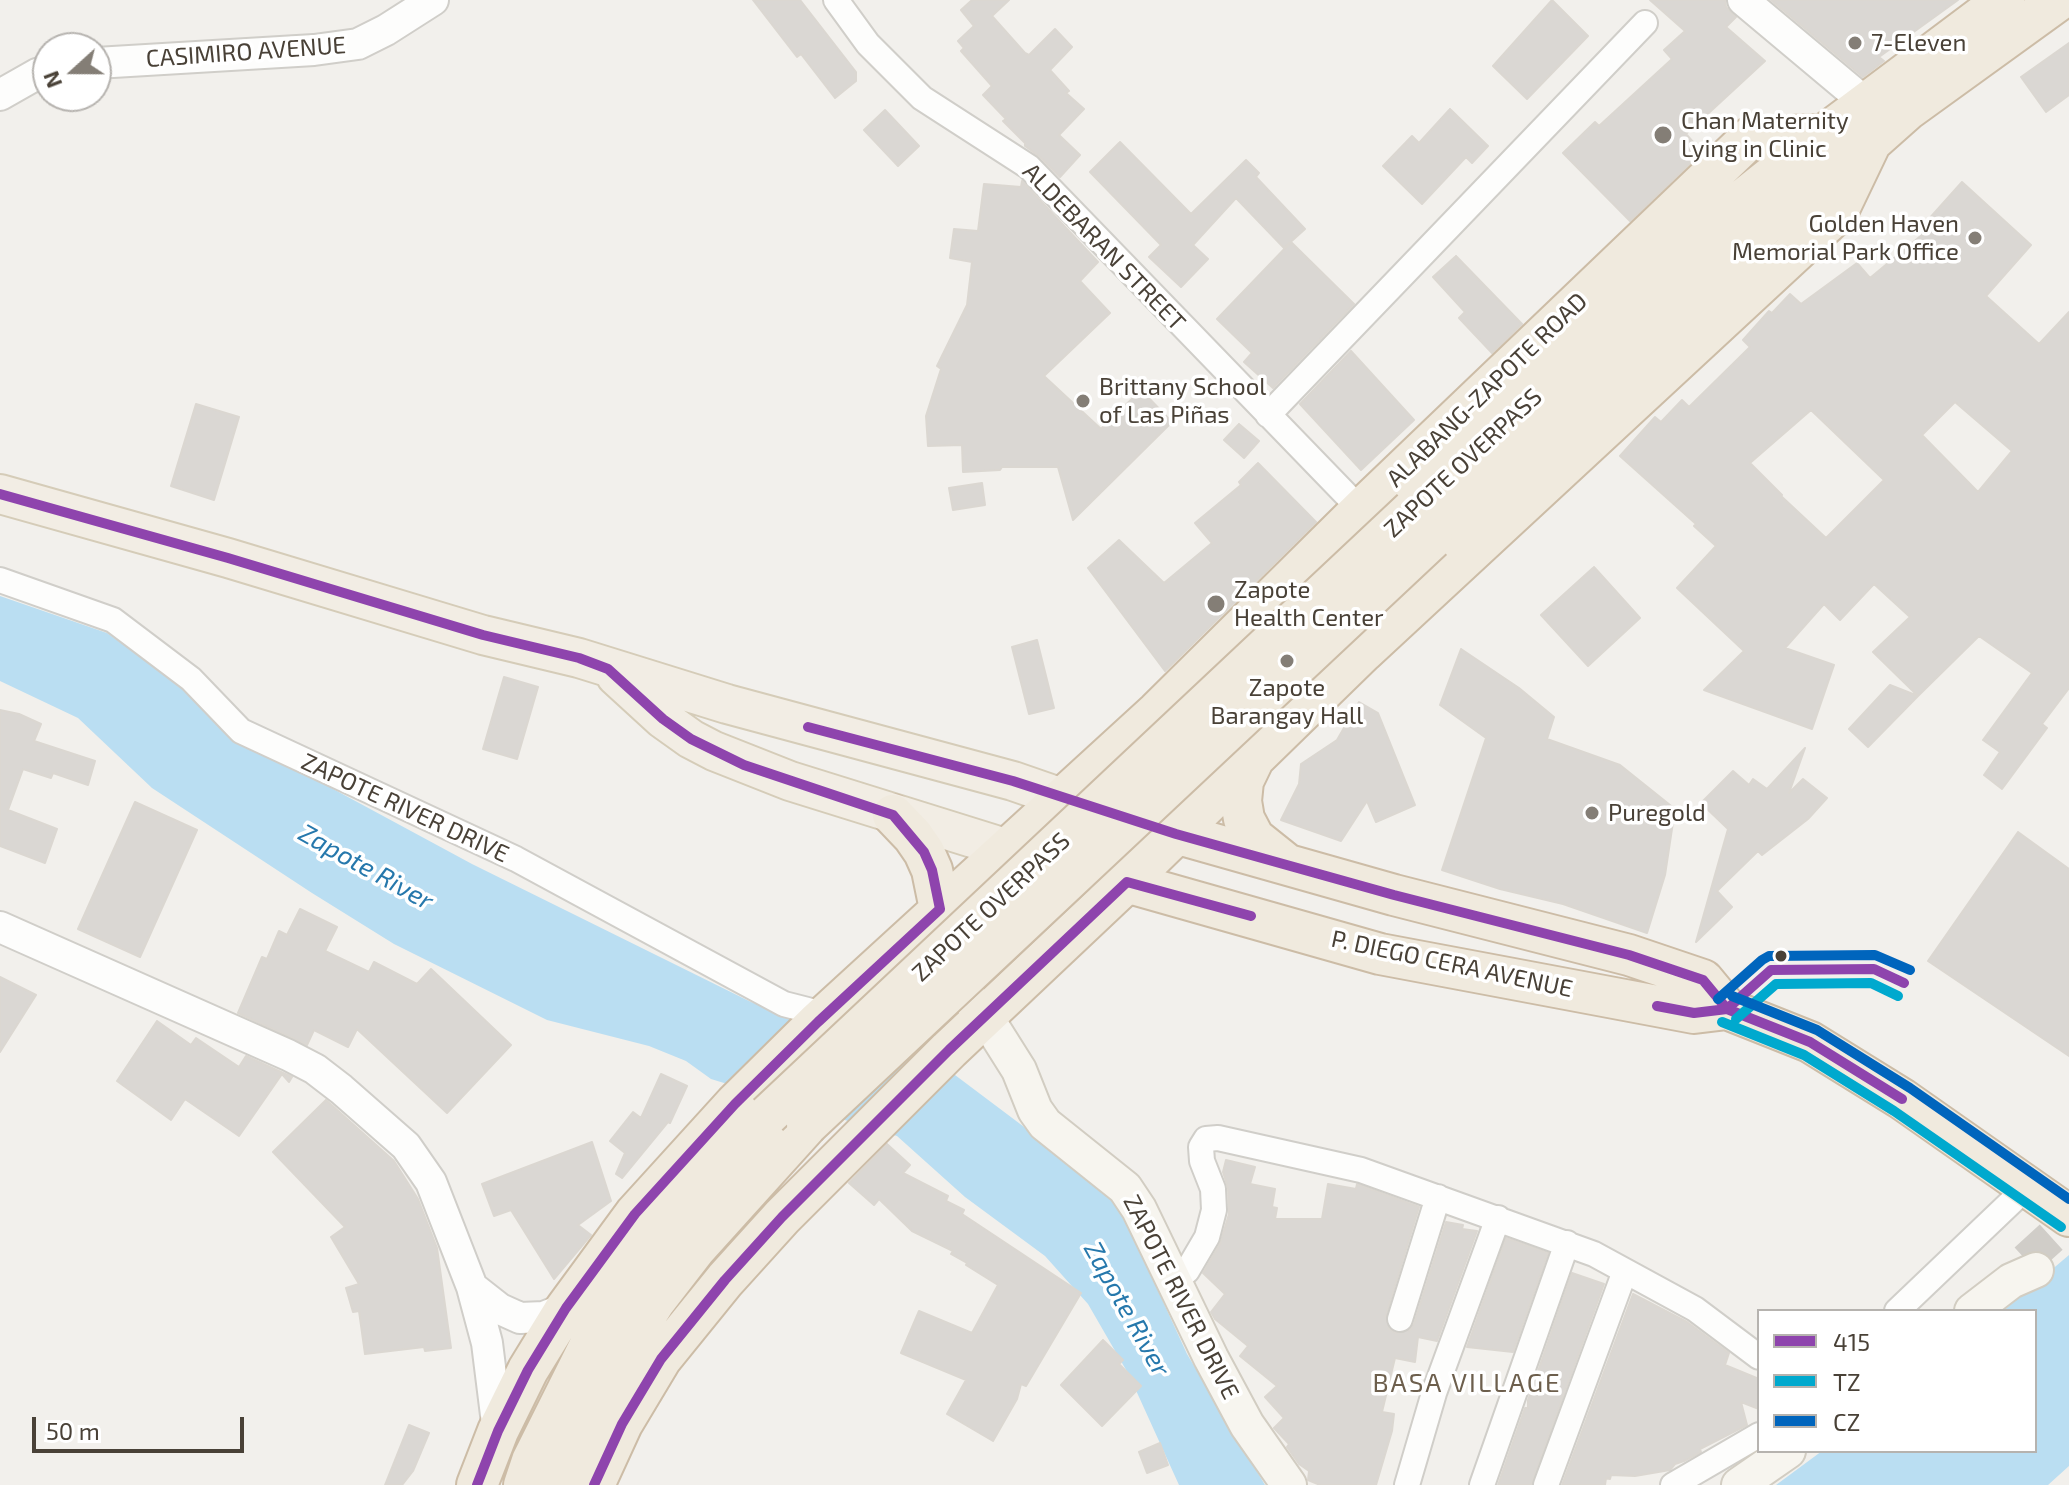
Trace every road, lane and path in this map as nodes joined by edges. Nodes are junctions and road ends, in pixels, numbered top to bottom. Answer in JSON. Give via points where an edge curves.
{"nodes":[{"id":1,"x":433,"y":0,"type":"edge"},
{"id":2,"x":836,"y":0,"type":"edge"},
{"id":3,"x":1743,"y":0,"type":"edge"},
{"id":4,"x":2004,"y":0,"type":"edge"},
{"id":5,"x":2059,"y":0,"type":"edge"},
{"id":6,"x":1645,"y":23,"type":"dead end"},
{"id":7,"x":112,"y":62,"type":"edge"},
{"id":8,"x":32,"y":77,"type":"edge"},
{"id":9,"x":0,"y":95,"type":"edge"},
{"id":10,"x":1868,"y":123,"type":"junction"},
{"id":11,"x":1824,"y":135,"type":"junction"},
{"id":12,"x":1752,"y":213,"type":"junction"},
{"id":13,"x":1268,"y":415,"type":"junction"},
{"id":14,"x":0,"y":494,"type":"edge"},
{"id":15,"x":1361,"y":510,"type":"junction"},
{"id":16,"x":0,"y":580,"type":"edge"},
{"id":17,"x":608,"y":669,"type":"junction"},
{"id":18,"x":1157,"y":712,"type":"junction"},
{"id":19,"x":1256,"y":754,"type":"junction"},
{"id":20,"x":1218,"y":791,"type":"junction"},
{"id":21,"x":1062,"y":798,"type":"junction"},
{"id":22,"x":893,"y":815,"type":"junction"},
{"id":23,"x":1176,"y":834,"type":"junction"},
{"id":24,"x":1008,"y":849,"type":"junction"},
{"id":25,"x":1287,"y":865,"type":"junction"},
{"id":26,"x":1127,"y":882,"type":"junction"},
{"id":27,"x":939,"y":911,"type":"junction"},
{"id":28,"x":0,"y":927,"type":"edge"},
{"id":29,"x":1029,"y":974,"type":"junction"},
{"id":30,"x":1727,"y":1009,"type":"junction"},
{"id":31,"x":985,"y":1016,"type":"junction"},
{"id":32,"x":822,"y":1018,"type":"junction"},
{"id":33,"x":2027,"y":1187,"type":"junction"},
{"id":34,"x":1438,"y":1197,"type":"junction"},
{"id":35,"x":2069,"y":1216,"type":"edge"},
{"id":36,"x":1498,"y":1218,"type":"junction"},
{"id":37,"x":1567,"y":1243,"type":"junction"},
{"id":38,"x":1625,"y":1271,"type":"junction"},
{"id":39,"x":2024,"y":1271,"type":"tunnel mouth"},
{"id":40,"x":1172,"y":1280,"type":"junction"},
{"id":41,"x":472,"y":1287,"type":"junction"},
{"id":42,"x":566,"y":1308,"type":"junction"},
{"id":43,"x":1899,"y":1309,"type":"edge"},
{"id":44,"x":1975,"y":1309,"type":"edge"},
{"id":45,"x":1400,"y":1319,"type":"dead end"},
{"id":46,"x":1757,"y":1355,"type":"edge"},
{"id":47,"x":498,"y":1431,"type":"junction"},
{"id":48,"x":1757,"y":1436,"type":"edge"},
{"id":49,"x":1785,"y":1453,"type":"edge"},
{"id":50,"x":477,"y":1485,"type":"edge"},
{"id":51,"x":524,"y":1485,"type":"edge"},
{"id":52,"x":558,"y":1485,"type":"edge"},
{"id":53,"x":594,"y":1485,"type":"edge"},
{"id":54,"x":1289,"y":1485,"type":"edge"},
{"id":55,"x":1407,"y":1485,"type":"edge"},
{"id":56,"x":1482,"y":1485,"type":"edge"},
{"id":57,"x":1546,"y":1485,"type":"edge"},
{"id":58,"x":1673,"y":1485,"type":"edge"},
{"id":59,"x":1739,"y":1485,"type":"edge"}],
"edges":[{"from":1,"to":7,"type":"street","name":"CASIMIRO AVENUE","via":[[358,44]]},
{"from":2,"to":13,"type":"street","name":"ALDEBARAN STREET","via":[[868,44],[922,98],[1029,167]]},
{"from":3,"to":10,"type":"street"},
{"from":4,"to":10,"type":"highway"},
{"from":5,"to":10,"type":"highway","via":[[1907,110]]},
{"from":6,"to":13,"type":"street"},
{"from":8,"to":9,"type":"street"},
{"from":10,"to":11,"type":"highway"},
{"from":10,"to":12,"type":"highway"},
{"from":10,"to":19,"type":"highway","via":[[1837,213]]},
{"from":11,"to":12,"type":"highway","name":"ZAPOTE OVERPASS"},
{"from":11,"to":15,"type":"highway","name":"ALABANG-ZAPOTE ROAD","via":[[1751,137]]},
{"from":12,"to":51,"type":"highway","name":"ZAPOTE OVERPASS","bridge":true,"via":[[768,1115],[628,1284],[590,1345]]},
{"from":12,"to":52,"type":"highway","name":"ZAPOTE OVERPASS","bridge":true,"via":[[807,1125],[655,1301],[620,1357]]},
{"from":13,"to":15,"type":"street","name":"ALDEBARAN STREET"},
{"from":14,"to":17,"type":"main road","name":"P. DIEGO CERA AVENUE"},
{"from":15,"to":18,"type":"highway","name":"ALABANG-ZAPOTE ROAD"},
{"from":16,"to":32,"type":"street","name":"ZAPOTE RIVER DRIVE","via":[[113,620],[191,679],[241,731],[516,859],[784,1004]]},
{"from":17,"to":21,"type":"main road","name":"P. DIEGO CERA AVENUE"},
{"from":17,"to":22,"type":"main road","name":"P. DIEGO CERA AVENUE","via":[[663,719],[714,751]]},
{"from":18,"to":20,"type":"highway","via":[[1137,740],[1136,760],[1143,775],[1166,789]]},
{"from":18,"to":21,"type":"highway","name":"ALABANG-ZAPOTE ROAD"},
{"from":19,"to":20,"type":"highway"},
{"from":19,"to":25,"type":"highway","via":[[1243,781],[1244,819],[1254,838]]},
{"from":20,"to":23,"type":"highway"},
{"from":21,"to":23,"type":"highway","name":"P. DIEGO CERA AVENUE"},
{"from":21,"to":24,"type":"highway","name":"ALABANG-ZAPOTE ROAD"},
{"from":22,"to":24,"type":"main road","name":"P. DIEGO CERA AVENUE"},
{"from":22,"to":27,"type":"highway","via":[[924,852]]},
{"from":23,"to":25,"type":"highway","name":"P. DIEGO CERA AVENUE"},
{"from":23,"to":26,"type":"highway"},
{"from":24,"to":26,"type":"highway","name":"P. DIEGO CERA AVENUE"},
{"from":24,"to":27,"type":"highway","name":"ALABANG-ZAPOTE ROAD"},
{"from":25,"to":30,"type":"highway","name":"P. DIEGO CERA AVENUE","via":[[1629,955],[1703,980]]},
{"from":26,"to":29,"type":"highway"},
{"from":26,"to":30,"type":"highway","name":"P. DIEGO CERA AVENUE","via":[[1380,954],[1694,1013]]},
{"from":27,"to":29,"type":"highway","via":[[977,889],[989,894],[1022,931],[1029,947]]},
{"from":27,"to":31,"type":"main road","name":"ZAPOTE RIVER DRIVE"},
{"from":27,"to":32,"type":"highway","name":"ALABANG-ZAPOTE ROAD"},
{"from":28,"to":41,"type":"street","via":[[315,1069],[387,1128],[422,1166]]},
{"from":29,"to":31,"type":"highway"},
{"from":30,"to":33,"type":"highway","name":"P. DIEGO CERA AVENUE","via":[[1810,1042]]},
{"from":31,"to":40,"type":"main road","name":"ZAPOTE RIVER DRIVE","via":[[1045,1124],[1125,1188]]},
{"from":31,"to":53,"type":"highway","via":[[725,1280],[661,1359]]},
{"from":32,"to":42,"type":"highway","name":"ALABANG-ZAPOTE ROAD","via":[[635,1214]]},
{"from":33,"to":35,"type":"highway","name":"P. DIEGO CERA AVENUE"},
{"from":33,"to":43,"type":"street"},
{"from":34,"to":36,"type":"street"},
{"from":34,"to":40,"type":"street","via":[[1361,1170],[1207,1139],[1201,1153],[1214,1210],[1199,1255]]},
{"from":34,"to":45,"type":"street"},
{"from":36,"to":37,"type":"street"},
{"from":36,"to":55,"type":"street","via":[[1434,1393]]},
{"from":37,"to":38,"type":"street"},
{"from":37,"to":56,"type":"street"},
{"from":38,"to":46,"type":"street","via":[[1718,1324]]},
{"from":38,"to":57,"type":"street"},
{"from":39,"to":44,"type":"main road"},
{"from":40,"to":54,"type":"main road","name":"ZAPOTE RIVER DRIVE","via":[[1247,1425]]},
{"from":41,"to":42,"type":"street","via":[[520,1318],[544,1317]]},
{"from":41,"to":47,"type":"street","via":[[487,1343]]},
{"from":42,"to":47,"type":"highway","name":"ALABANG-ZAPOTE ROAD"},
{"from":47,"to":50,"type":"highway","name":"ALABANG-ZAPOTE ROAD"},
{"from":48,"to":58,"type":"street"},
{"from":49,"to":59,"type":"main road"}]}
